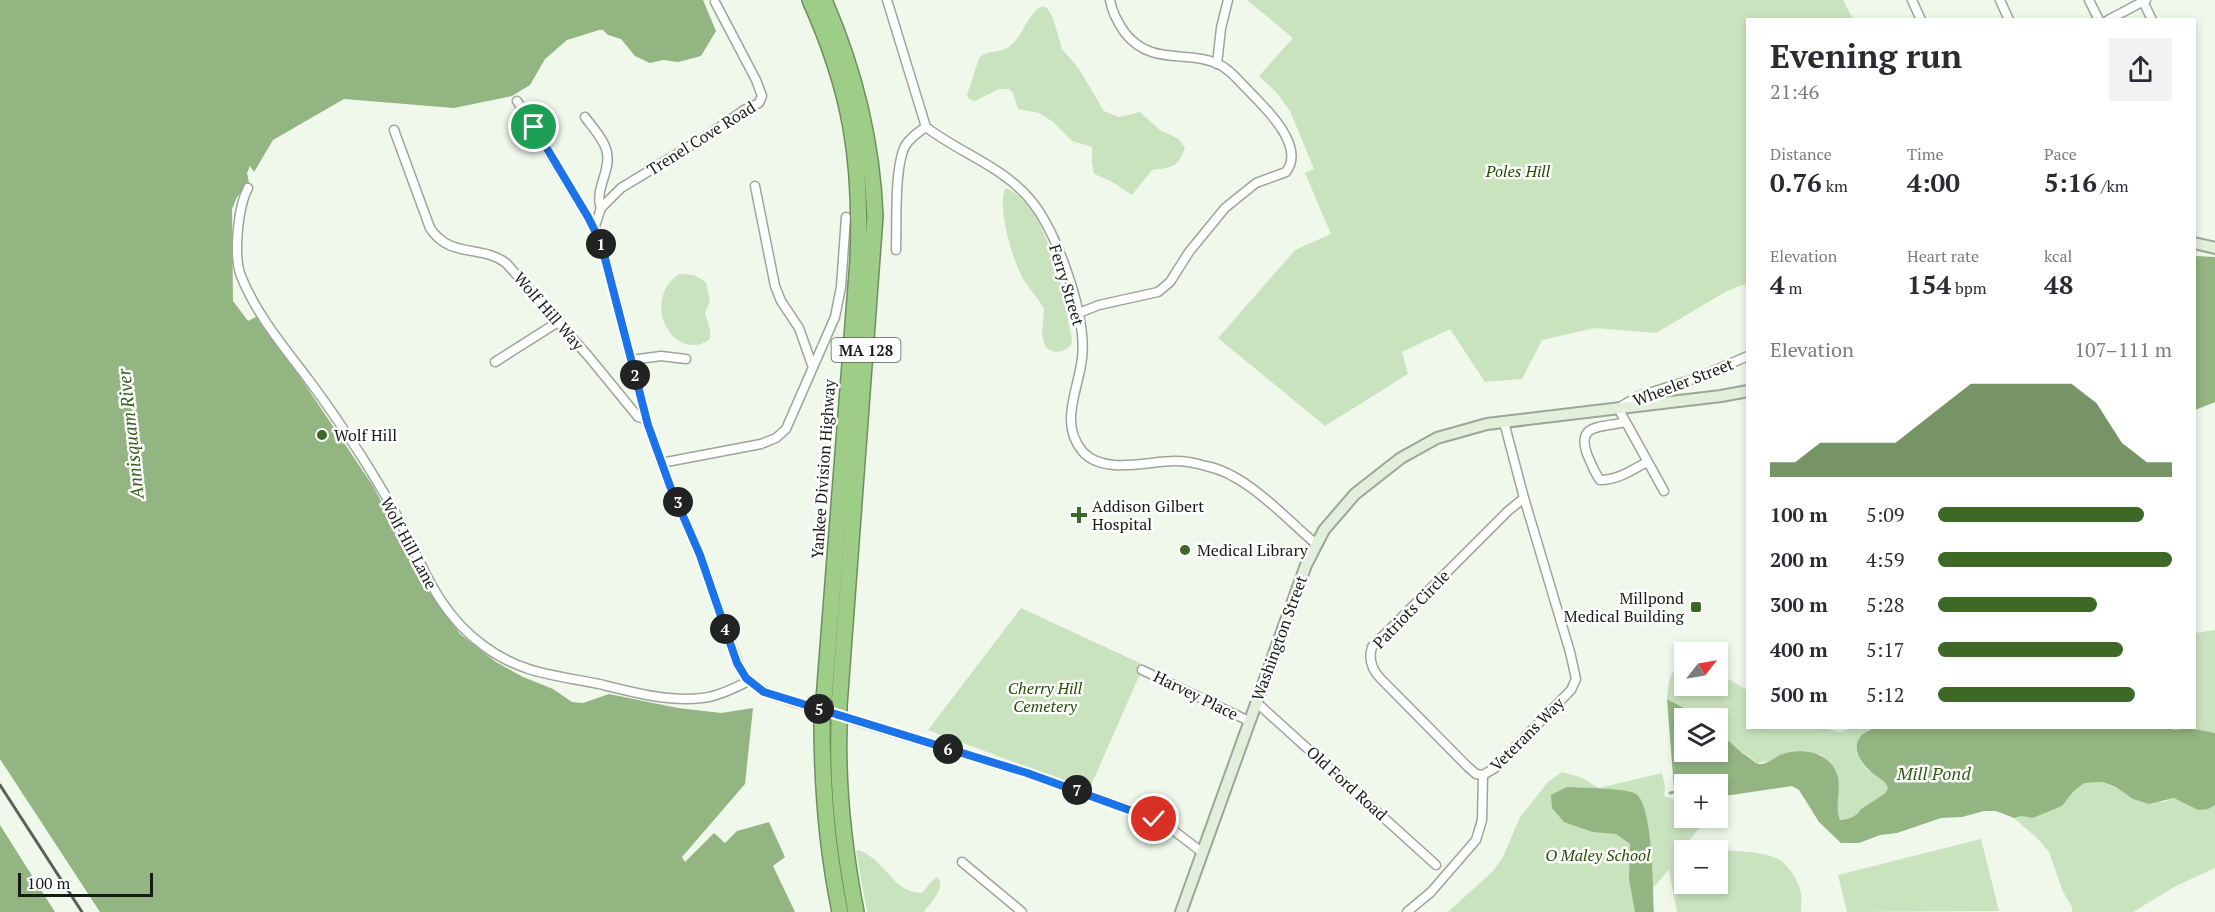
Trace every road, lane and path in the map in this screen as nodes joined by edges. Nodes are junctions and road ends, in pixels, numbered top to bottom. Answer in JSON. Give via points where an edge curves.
{"nodes":[{"id":1,"x":810,"y":0,"type":"edge"},
{"id":2,"x":824,"y":0,"type":"edge"},
{"id":3,"x":887,"y":0,"type":"edge"},
{"id":4,"x":1110,"y":0,"type":"edge"},
{"id":5,"x":1228,"y":0,"type":"edge"},
{"id":6,"x":1912,"y":0,"type":"edge"},
{"id":7,"x":2000,"y":0,"type":"edge"},
{"id":8,"x":2089,"y":0,"type":"edge"},
{"id":9,"x":2145,"y":1,"type":"edge"},
{"id":10,"x":715,"y":2,"type":"dead end"},
{"id":11,"x":1920,"y":18,"type":"edge"},
{"id":12,"x":2008,"y":18,"type":"edge"},
{"id":13,"x":2097,"y":18,"type":"edge"},
{"id":14,"x":2112,"y":18,"type":"edge"},
{"id":15,"x":2151,"y":18,"type":"edge"},
{"id":16,"x":1217,"y":64,"type":"junction"},
{"id":17,"x":517,"y":101,"type":"dead end"},
{"id":18,"x":585,"y":117,"type":"dead end"},
{"id":19,"x":926,"y":127,"type":"junction"},
{"id":20,"x":394,"y":130,"type":"dead end"},
{"id":21,"x":755,"y":186,"type":"dead end"},
{"id":22,"x":248,"y":188,"type":"dead end"},
{"id":23,"x":601,"y":208,"type":"junction"},
{"id":24,"x":846,"y":217,"type":"dead end"},
{"id":25,"x":594,"y":229,"type":"junction"},
{"id":26,"x":2196,"y":243,"type":"edge"},
{"id":27,"x":2215,"y":248,"type":"edge"},
{"id":28,"x":896,"y":250,"type":"dead end"},
{"id":29,"x":1078,"y":313,"type":"junction"},
{"id":30,"x":558,"y":322,"type":"junction"},
{"id":31,"x":1746,"y":357,"type":"edge"},
{"id":32,"x":686,"y":359,"type":"dead end"},
{"id":33,"x":631,"y":360,"type":"junction"},
{"id":34,"x":495,"y":362,"type":"dead end"},
{"id":35,"x":812,"y":365,"type":"junction"},
{"id":36,"x":1746,"y":391,"type":"edge"},
{"id":37,"x":1618,"y":408,"type":"junction"},
{"id":38,"x":646,"y":419,"type":"junction"},
{"id":39,"x":1504,"y":422,"type":"junction"},
{"id":40,"x":1625,"y":422,"type":"junction"},
{"id":41,"x":1647,"y":462,"type":"junction"},
{"id":42,"x":661,"y":463,"type":"junction"},
{"id":43,"x":1664,"y":491,"type":"dead end"},
{"id":44,"x":1524,"y":498,"type":"junction"},
{"id":45,"x":1316,"y":544,"type":"junction"},
{"id":46,"x":1142,"y":670,"type":"dead end"},
{"id":47,"x":748,"y":681,"type":"junction"},
{"id":48,"x":1256,"y":702,"type":"junction"},
{"id":49,"x":1249,"y":721,"type":"junction"},
{"id":50,"x":1483,"y":775,"type":"junction"},
{"id":51,"x":1203,"y":853,"type":"junction"},
{"id":52,"x":962,"y":862,"type":"dead end"},
{"id":53,"x":1436,"y":865,"type":"dead end"},
{"id":54,"x":840,"y":912,"type":"edge"},
{"id":55,"x":856,"y":912,"type":"edge"},
{"id":56,"x":1022,"y":912,"type":"edge"},
{"id":57,"x":1181,"y":912,"type":"edge"},
{"id":58,"x":1407,"y":912,"type":"edge"}],
"edges":[{"from":1,"to":54,"type":"highway","name":"Yankee Division Highway","number":"MA 128","bridge":true,"via":[[846,98],[860,197],[822,721],[826,824]]},
{"from":2,"to":55,"type":"highway","name":"Yankee Division Highway","number":"MA 128","bridge":true,"via":[[860,102],[875,216],[839,706],[841,813]]},
{"from":3,"to":19,"type":"street"},
{"from":4,"to":16,"type":"street","via":[[1121,27],[1143,49]]},
{"from":5,"to":16,"type":"street"},
{"from":6,"to":11,"type":"street"},
{"from":7,"to":12,"type":"street"},
{"from":8,"to":13,"type":"street"},
{"from":9,"to":14,"type":"street"},
{"from":9,"to":15,"type":"street"},
{"from":10,"to":23,"type":"street","name":"Trenel Cove Road","via":[[756,80],[762,96],[759,103],[629,182]]},
{"from":16,"to":29,"type":"street","via":[[1268,109],[1290,146],[1290,168],[1256,183],[1225,208],[1170,282],[1158,291]]},
{"from":17,"to":25,"type":"street"},
{"from":18,"to":23,"type":"street","via":[[608,155],[600,188]]},
{"from":19,"to":28,"type":"street","via":[[905,146],[900,165]]},
{"from":19,"to":29,"type":"street","name":"Ferry Street","via":[[984,162],[1023,192],[1050,230]]},
{"from":20,"to":30,"type":"street","name":"Wolf Hill Way","via":[[436,236],[448,246],[502,260]]},
{"from":21,"to":35,"type":"street","via":[[775,286],[799,328]]},
{"from":22,"to":47,"type":"street","name":"Wolf Hill Lane","via":[[238,222],[243,280],[269,325],[364,461],[397,516],[429,584],[472,636],[522,667],[662,697],[711,697]]},
{"from":23,"to":25,"type":"street","name":"Trenel Cove Road"},
{"from":24,"to":35,"type":"street","via":[[837,308]]},
{"from":25,"to":33,"type":"street","via":[[605,256]]},
{"from":26,"to":27,"type":"main road"},
{"from":29,"to":45,"type":"street","name":"Ferry Street","via":[[1082,362],[1071,429],[1083,452],[1096,461],[1112,464],[1182,461],[1221,470],[1248,486]]},
{"from":30,"to":34,"type":"street"},
{"from":30,"to":38,"type":"street","name":"Wolf Hill Way","via":[[638,417]]},
{"from":31,"to":37,"type":"street","name":"Wheeler Street","via":[[1639,396]]},
{"from":32,"to":33,"type":"street","via":[[661,356]]},
{"from":33,"to":38,"type":"street"},
{"from":35,"to":42,"type":"street","via":[[792,418],[776,438],[742,449]]},
{"from":36,"to":37,"type":"main road","name":"Washington Street"},
{"from":37,"to":39,"type":"main road","name":"Washington Street"},
{"from":37,"to":40,"type":"street"},
{"from":38,"to":42,"type":"street"},
{"from":39,"to":44,"type":"street"},
{"from":39,"to":45,"type":"main road","name":"Washington Street","via":[[1437,438],[1401,458],[1355,494]]},
{"from":40,"to":41,"type":"street"},
{"from":40,"to":41,"type":"street","via":[[1588,431],[1583,436],[1593,468],[1600,480],[1607,480]]},
{"from":41,"to":43,"type":"street"},
{"from":42,"to":47,"type":"street","via":[[700,555],[737,663]]},
{"from":44,"to":50,"type":"street","name":"Veterans Way","via":[[1576,679],[1571,690],[1495,768]]},
{"from":44,"to":50,"type":"street","name":"Patriots Circle","via":[[1370,653],[1373,669],[1381,679],[1468,767]]},
{"from":45,"to":48,"type":"main road","name":"Washington Street"},
{"from":46,"to":49,"type":"street","name":"Harvey Place"},
{"from":47,"to":51,"type":"street","via":[[764,692],[1125,807],[1169,828]]},
{"from":48,"to":49,"type":"main road","name":"Washington Street"},
{"from":48,"to":53,"type":"street","name":"Old Ford Road"},
{"from":49,"to":51,"type":"main road","name":"Washington Street"},
{"from":50,"to":58,"type":"street","name":"Veterans Way","via":[[1482,820],[1476,840],[1431,892]]},
{"from":51,"to":57,"type":"main road","name":"Washington Street"},
{"from":52,"to":56,"type":"street"}]}
